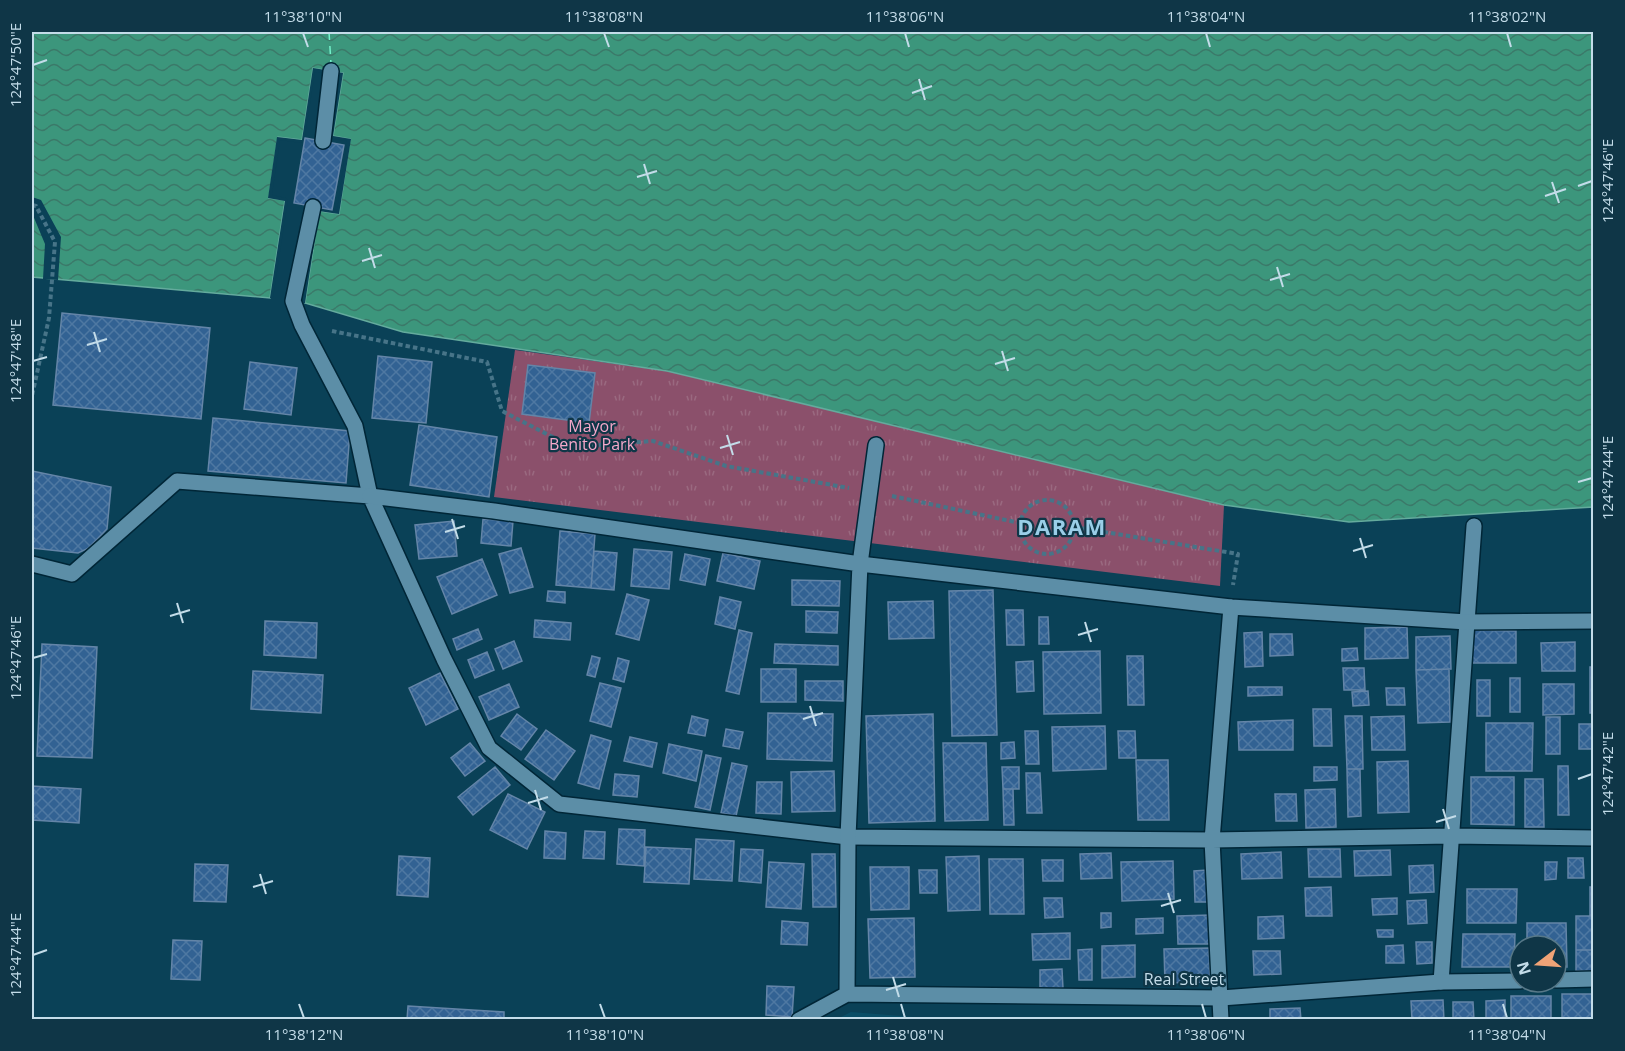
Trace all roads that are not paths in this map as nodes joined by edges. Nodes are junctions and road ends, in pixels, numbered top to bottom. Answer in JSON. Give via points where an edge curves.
{"nodes":[{"id":1,"x":332,"y":71,"type":"dead end"},
{"id":2,"x":323,"y":141,"type":"dead end"},
{"id":3,"x":313,"y":207,"type":"dead end"},
{"id":4,"x":876,"y":445,"type":"dead end"},
{"id":5,"x":370,"y":496,"type":"junction"},
{"id":6,"x":1474,"y":526,"type":"dead end"},
{"id":7,"x":32,"y":564,"type":"edge"},
{"id":8,"x":860,"y":564,"type":"junction"},
{"id":9,"x":1230,"y":607,"type":"junction"},
{"id":10,"x":1467,"y":621,"type":"junction"},
{"id":11,"x":1593,"y":621,"type":"edge"},
{"id":12,"x":1451,"y":836,"type":"junction"},
{"id":13,"x":848,"y":837,"type":"junction"},
{"id":14,"x":1593,"y":838,"type":"edge"},
{"id":15,"x":1212,"y":840,"type":"junction"},
{"id":16,"x":1593,"y":979,"type":"edge"},
{"id":17,"x":1568,"y":980,"type":"edge"},
{"id":18,"x":1508,"y":981,"type":"edge"},
{"id":19,"x":1441,"y":982,"type":"junction"},
{"id":20,"x":847,"y":994,"type":"junction"},
{"id":21,"x":1221,"y":998,"type":"junction"},
{"id":22,"x":799,"y":1020,"type":"edge"},
{"id":23,"x":1221,"y":1020,"type":"edge"}],
"edges":[{"from":1,"to":2,"type":"street"},
{"from":3,"to":5,"type":"street","via":[[293,301],[355,426]]},
{"from":4,"to":8,"type":"street"},
{"from":5,"to":7,"type":"street","via":[[177,481],[72,574]]},
{"from":5,"to":8,"type":"street"},
{"from":5,"to":13,"type":"street","via":[[489,747],[559,804]]},
{"from":6,"to":10,"type":"street"},
{"from":8,"to":9,"type":"street"},
{"from":8,"to":13,"type":"street"},
{"from":9,"to":10,"type":"street"},
{"from":9,"to":15,"type":"street"},
{"from":10,"to":11,"type":"street"},
{"from":10,"to":12,"type":"street"},
{"from":12,"to":14,"type":"street"},
{"from":12,"to":15,"type":"street"},
{"from":12,"to":19,"type":"street"},
{"from":13,"to":15,"type":"street"},
{"from":13,"to":20,"type":"street"},
{"from":15,"to":21,"type":"street"},
{"from":16,"to":17,"type":"street"},
{"from":18,"to":19,"type":"street","name":"Real Street"},
{"from":19,"to":21,"type":"street","name":"Real Street"},
{"from":20,"to":21,"type":"street","name":"Real Street"},
{"from":20,"to":22,"type":"street"},
{"from":21,"to":23,"type":"street"}]}
